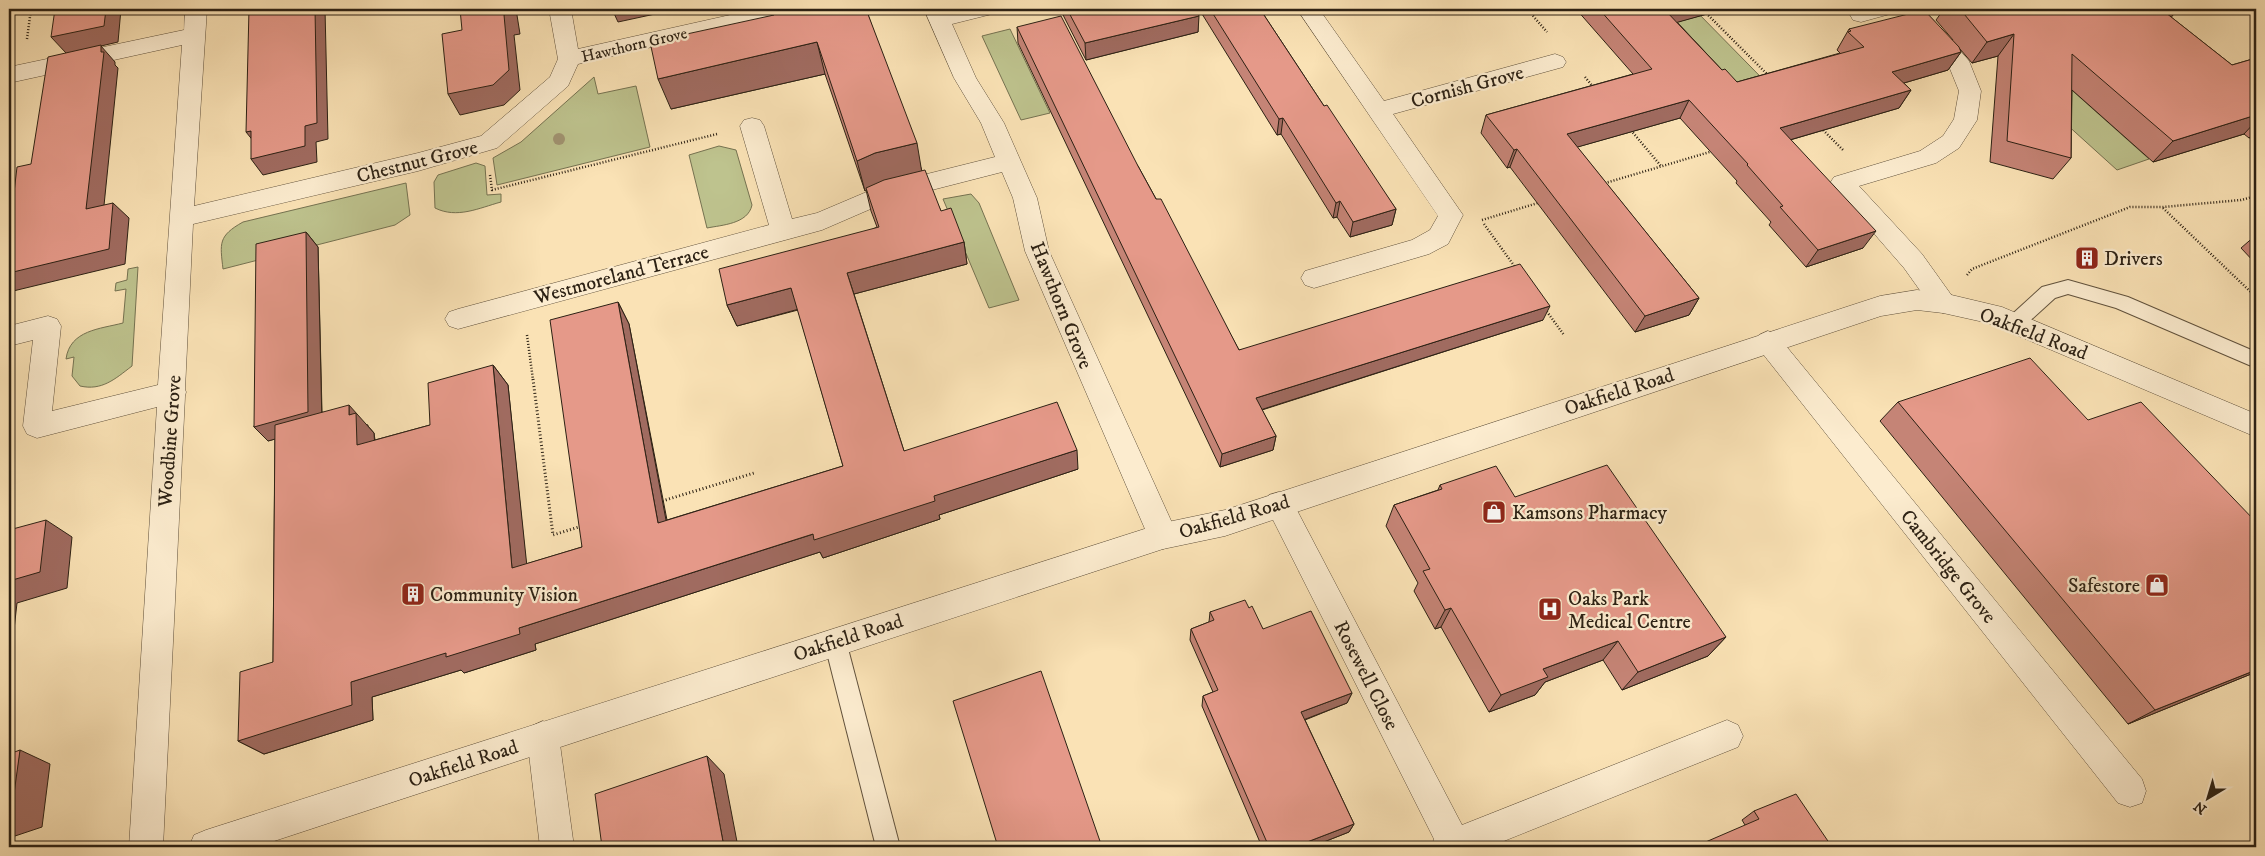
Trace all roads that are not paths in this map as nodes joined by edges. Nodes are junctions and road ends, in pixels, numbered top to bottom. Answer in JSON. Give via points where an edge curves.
{"nodes":[{"id":1,"x":560,"y":9,"type":"edge"},
{"id":2,"x":788,"y":9,"type":"edge"},
{"id":3,"x":984,"y":9,"type":"edge"},
{"id":4,"x":1308,"y":9,"type":"edge"},
{"id":5,"x":1882,"y":9,"type":"edge"},
{"id":6,"x":1913,"y":9,"type":"edge"},
{"id":7,"x":938,"y":14,"type":"edge"},
{"id":8,"x":1861,"y":15,"type":"dead end"},
{"id":9,"x":195,"y":22,"type":"edge"},
{"id":10,"x":569,"y":59,"type":"junction"},
{"id":11,"x":1555,"y":62,"type":"dead end"},
{"id":12,"x":9,"y":75,"type":"edge"},
{"id":13,"x":1378,"y":110,"type":"junction"},
{"id":14,"x":752,"y":126,"type":"road end"},
{"id":15,"x":1010,"y":162,"type":"junction"},
{"id":16,"x":181,"y":218,"type":"junction"},
{"id":17,"x":783,"y":230,"type":"junction"},
{"id":18,"x":1314,"y":278,"type":"dead end"},
{"id":19,"x":1943,"y":303,"type":"junction"},
{"id":20,"x":458,"y":319,"type":"dead end"},
{"id":21,"x":2015,"y":322,"type":"junction"},
{"id":22,"x":9,"y":336,"type":"edge"},
{"id":23,"x":1768,"y":342,"type":"junction"},
{"id":24,"x":2256,"y":360,"type":"edge"},
{"id":25,"x":173,"y":392,"type":"junction"},
{"id":26,"x":2256,"y":426,"type":"edge"},
{"id":27,"x":1279,"y":504,"type":"junction"},
{"id":28,"x":1163,"y":536,"type":"junction"},
{"id":29,"x":835,"y":641,"type":"junction"},
{"id":30,"x":1727,"y":736,"type":"dead end"},
{"id":31,"x":543,"y":737,"type":"junction"},
{"id":32,"x":2130,"y":791,"type":"dead end"},
{"id":33,"x":1451,"y":846,"type":"edge"},
{"id":34,"x":146,"y":847,"type":"edge"},
{"id":35,"x":206,"y":847,"type":"edge"},
{"id":36,"x":557,"y":847,"type":"edge"},
{"id":37,"x":888,"y":847,"type":"edge"}],
"edges":[{"from":1,"to":10,"type":"street"},
{"from":2,"to":10,"type":"street","name":"Hawthorn Grove"},
{"from":3,"to":7,"type":"street","name":"Hawthorn Grove"},
{"from":4,"to":13,"type":"street","name":"Cornish Grove"},
{"from":5,"to":8,"type":"street"},
{"from":6,"to":19,"type":"street","via":[[1914,14],[1958,61],[1970,91],[1965,120],[1951,142],[1928,157],[1842,183],[1913,261]]},
{"from":7,"to":15,"type":"street","name":"Hawthorn Grove","via":[[965,78],[992,123]]},
{"from":9,"to":12,"type":"street"},
{"from":9,"to":16,"type":"street","name":"Woodbine Grove"},
{"from":10,"to":16,"type":"street","name":"Chestnut Grove","via":[[560,81],[489,142]]},
{"from":11,"to":13,"type":"street","name":"Cornish Grove"},
{"from":13,"to":18,"type":"street","name":"Cornish Grove","via":[[1451,215],[1439,237],[1420,247]]},
{"from":14,"to":17,"type":"street"},
{"from":15,"to":17,"type":"street","name":"Westmoreland Terrace","via":[[883,194],[822,222]]},
{"from":15,"to":28,"type":"street","name":"Hawthorn Grove","via":[[1026,198],[1036,251]]},
{"from":16,"to":25,"type":"street","name":"Woodbine Grove"},
{"from":17,"to":20,"type":"street","name":"Westmoreland Terrace"},
{"from":19,"to":21,"type":"street","name":"Oakfield Road"},
{"from":19,"to":23,"type":"street","name":"Oakfield Road","via":[[1917,300],[1880,306]]},
{"from":21,"to":24,"type":"lane","via":[[2049,292],[2068,287],[2121,302]]},
{"from":21,"to":26,"type":"street","name":"Oakfield Road"},
{"from":22,"to":25,"type":"street","via":[[48,326],[37,426]]},
{"from":23,"to":27,"type":"street","name":"Oakfield Road"},
{"from":23,"to":32,"type":"street","name":"Cambridge Grove"},
{"from":25,"to":34,"type":"street","name":"Woodbine Grove"},
{"from":27,"to":28,"type":"street","name":"Oakfield Road","via":[[1225,523]]},
{"from":27,"to":33,"type":"street","name":"Rosewell Close"},
{"from":28,"to":29,"type":"street","name":"Oakfield Road"},
{"from":29,"to":31,"type":"street","name":"Oakfield Road"},
{"from":29,"to":37,"type":"lane"},
{"from":30,"to":33,"type":"street","name":"Rosewell Close"},
{"from":31,"to":35,"type":"street","name":"Oakfield Road"},
{"from":31,"to":36,"type":"street"}]}
